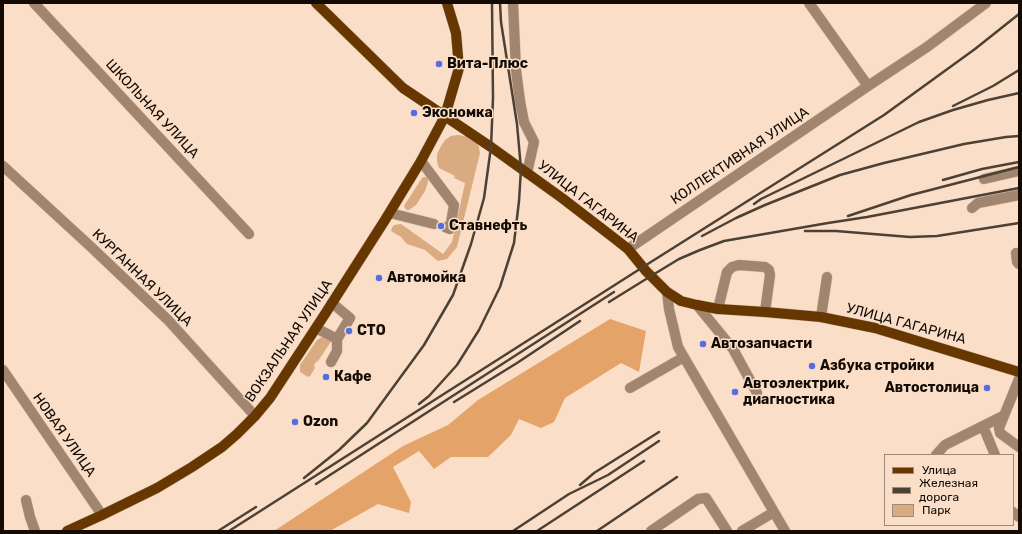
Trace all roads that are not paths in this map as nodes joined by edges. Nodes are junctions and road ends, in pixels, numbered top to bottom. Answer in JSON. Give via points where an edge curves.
{"nodes":[{"id":1,"x":34,"y":3,"type":"edge"},
{"id":2,"x":316,"y":3,"type":"edge"},
{"id":3,"x":447,"y":3,"type":"edge"},
{"id":4,"x":513,"y":3,"type":"edge"},
{"id":5,"x":809,"y":3,"type":"edge"},
{"id":6,"x":986,"y":3,"type":"edge"},
{"id":7,"x":974,"y":7,"type":"edge"},
{"id":8,"x":868,"y":86,"type":"junction"},
{"id":9,"x":445,"y":116,"type":"junction"},
{"id":10,"x":421,"y":160,"type":"junction"},
{"id":11,"x":3,"y":166,"type":"edge"},
{"id":12,"x":1019,"y":171,"type":"edge"},
{"id":13,"x":527,"y":173,"type":"junction"},
{"id":14,"x":984,"y":179,"type":"dead end"},
{"id":15,"x":1019,"y":195,"type":"edge"},
{"id":16,"x":972,"y":208,"type":"dead end"},
{"id":17,"x":390,"y":212,"type":"junction"},
{"id":18,"x":434,"y":224,"type":"dead end"},
{"id":19,"x":445,"y":227,"type":"dead end"},
{"id":20,"x":249,"y":234,"type":"dead end"},
{"id":21,"x":628,"y":249,"type":"junction"},
{"id":22,"x":1016,"y":253,"type":"dead end"},
{"id":23,"x":1019,"y":264,"type":"edge"},
{"id":24,"x":827,"y":277,"type":"dead end"},
{"id":25,"x":667,"y":292,"type":"junction"},
{"id":26,"x":332,"y":303,"type":"junction"},
{"id":27,"x":698,"y":305,"type":"junction"},
{"id":28,"x":718,"y":310,"type":"junction"},
{"id":29,"x":764,"y":312,"type":"junction"},
{"id":30,"x":821,"y":317,"type":"junction"},
{"id":31,"x":316,"y":328,"type":"junction"},
{"id":32,"x":337,"y":339,"type":"junction"},
{"id":33,"x":684,"y":357,"type":"junction"},
{"id":34,"x":331,"y":362,"type":"dead end"},
{"id":35,"x":3,"y":370,"type":"edge"},
{"id":36,"x":1019,"y":372,"type":"edge"},
{"id":37,"x":1019,"y":379,"type":"edge"},
{"id":38,"x":630,"y":388,"type":"dead end"},
{"id":39,"x":757,"y":393,"type":"dead end"},
{"id":40,"x":255,"y":416,"type":"junction"},
{"id":41,"x":1004,"y":416,"type":"junction"},
{"id":42,"x":983,"y":426,"type":"junction"},
{"id":43,"x":1019,"y":447,"type":"edge"},
{"id":44,"x":937,"y":454,"type":"edge"},
{"id":45,"x":995,"y":454,"type":"edge"},
{"id":46,"x":26,"y":500,"type":"dead end"},
{"id":47,"x":774,"y":512,"type":"junction"},
{"id":48,"x":102,"y":515,"type":"junction"},
{"id":49,"x":35,"y":531,"type":"edge"},
{"id":50,"x":67,"y":531,"type":"edge"},
{"id":51,"x":651,"y":531,"type":"edge"},
{"id":52,"x":727,"y":531,"type":"edge"},
{"id":53,"x":742,"y":531,"type":"edge"},
{"id":54,"x":785,"y":531,"type":"edge"}],
"edges":[{"from":1,"to":20,"type":"street","name":"ШКОЛЬНАЯ УЛИЦА"},
{"from":2,"to":9,"type":"main road","name":"УЛИЦА ГАГАРИНА","via":[[403,88]]},
{"from":3,"to":9,"type":"main road","name":"ВОКЗАЛЬНАЯ УЛИЦА","via":[[456,33],[459,68]]},
{"from":4,"to":13,"type":"street","via":[[520,101],[524,122],[534,142]]},
{"from":5,"to":8,"type":"street"},
{"from":6,"to":7,"type":"street","name":"КОЛЛЕКТИВНАЯ УЛИЦА"},
{"from":7,"to":8,"type":"street","name":"КОЛЛЕКТИВНАЯ УЛИЦА","via":[[927,47]]},
{"from":8,"to":21,"type":"street","name":"КОЛЛЕКТИВНАЯ УЛИЦА"},
{"from":9,"to":10,"type":"main road","name":"ВОКЗАЛЬНАЯ УЛИЦА"},
{"from":9,"to":13,"type":"main road","name":"УЛИЦА ГАГАРИНА"},
{"from":10,"to":17,"type":"main road","name":"ВОКЗАЛЬНАЯ УЛИЦА"},
{"from":10,"to":19,"type":"street","via":[[454,205],[450,229]]},
{"from":11,"to":40,"type":"street","name":"КУРГАННАЯ УЛИЦА","via":[[168,320]]},
{"from":12,"to":14,"type":"street"},
{"from":13,"to":21,"type":"main road","name":"УЛИЦА ГАГАРИНА"},
{"from":15,"to":16,"type":"street","via":[[978,203]]},
{"from":17,"to":18,"type":"street"},
{"from":17,"to":26,"type":"main road","name":"ВОКЗАЛЬНАЯ УЛИЦА"},
{"from":21,"to":25,"type":"main road","name":"УЛИЦА ГАГАРИНА"},
{"from":22,"to":23,"type":"street","via":[[1016,262]]},
{"from":24,"to":30,"type":"street"},
{"from":25,"to":27,"type":"main road","name":"УЛИЦА ГАГАРИНА","via":[[681,301]]},
{"from":25,"to":33,"type":"street","via":[[676,340]]},
{"from":26,"to":31,"type":"main road","name":"ВОКЗАЛЬНАЯ УЛИЦА"},
{"from":26,"to":32,"type":"street","via":[[350,318]]},
{"from":27,"to":28,"type":"main road","name":"УЛИЦА ГАГАРИНА"},
{"from":27,"to":39,"type":"street","via":[[733,349]]},
{"from":28,"to":29,"type":"main road","name":"УЛИЦА ГАГАРИНА"},
{"from":28,"to":29,"type":"street","via":[[727,272],[739,265],[765,267],[769,270]]},
{"from":29,"to":30,"type":"main road","name":"УЛИЦА ГАГАРИНА"},
{"from":30,"to":36,"type":"main road","name":"УЛИЦА ГАГАРИНА","via":[[875,328]]},
{"from":31,"to":32,"type":"street"},
{"from":31,"to":40,"type":"main road","name":"ВОКЗАЛЬНАЯ УЛИЦА","via":[[270,398]]},
{"from":32,"to":34,"type":"street","via":[[337,351]]},
{"from":33,"to":38,"type":"street"},
{"from":33,"to":47,"type":"street"},
{"from":35,"to":48,"type":"street","name":"НОВАЯ УЛИЦА"},
{"from":37,"to":41,"type":"street"},
{"from":40,"to":48,"type":"main road","name":"ВОКЗАЛЬНАЯ УЛИЦА","via":[[222,447],[192,467],[157,488]]},
{"from":41,"to":42,"type":"street"},
{"from":41,"to":43,"type":"street","via":[[998,428],[1000,433]]},
{"from":42,"to":44,"type":"street","via":[[945,445]]},
{"from":42,"to":45,"type":"street"},
{"from":46,"to":49,"type":"street"},
{"from":47,"to":53,"type":"street"},
{"from":47,"to":54,"type":"street"},
{"from":48,"to":50,"type":"main road","name":"ВОКЗАЛЬНАЯ УЛИЦА"},
{"from":51,"to":52,"type":"street","via":[[698,499],[706,498]]}]}
